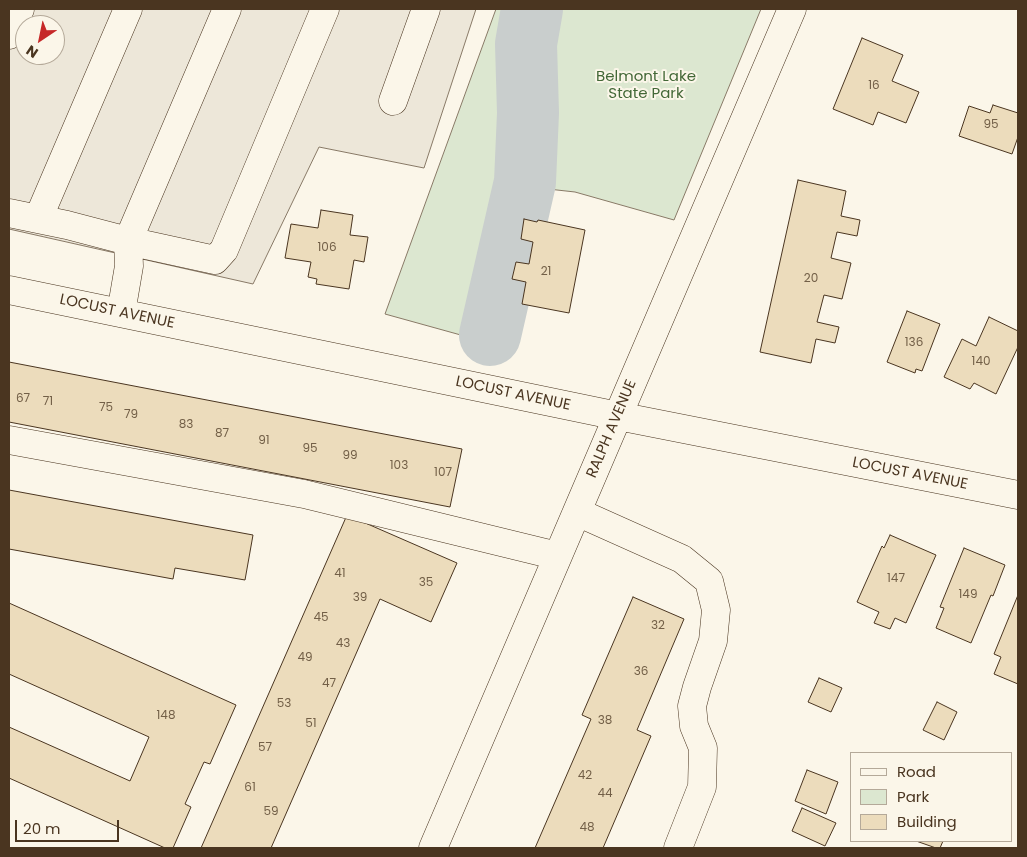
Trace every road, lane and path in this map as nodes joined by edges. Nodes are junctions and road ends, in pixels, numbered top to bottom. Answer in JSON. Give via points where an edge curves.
{"nodes":[{"id":1,"x":20,"y":9,"type":"edge"},
{"id":2,"x":128,"y":9,"type":"edge"},
{"id":3,"x":227,"y":9,"type":"edge"},
{"id":4,"x":325,"y":9,"type":"edge"},
{"id":5,"x":426,"y":9,"type":"edge"},
{"id":6,"x":792,"y":9,"type":"edge"},
{"id":7,"x":9,"y":35,"type":"edge"},
{"id":8,"x":393,"y":101,"type":"dead end"},
{"id":9,"x":9,"y":212,"type":"edge"},
{"id":10,"x":38,"y":219,"type":"junction"},
{"id":11,"x":128,"y":241,"type":"junction"},
{"id":12,"x":9,"y":290,"type":"edge"},
{"id":13,"x":121,"y":313,"type":"junction"},
{"id":14,"x":618,"y":416,"type":"junction"},
{"id":15,"x":9,"y":440,"type":"edge"},
{"id":16,"x":1018,"y":495,"type":"edge"},
{"id":17,"x":577,"y":512,"type":"junction"},
{"id":18,"x":558,"y":556,"type":"junction"},
{"id":19,"x":433,"y":848,"type":"edge"},
{"id":20,"x":678,"y":848,"type":"edge"}],
"edges":[{"from":1,"to":7,"type":"street"},
{"from":2,"to":10,"type":"street"},
{"from":3,"to":11,"type":"street"},
{"from":4,"to":11,"type":"street","via":[[224,250],[215,260]]},
{"from":5,"to":8,"type":"street"},
{"from":6,"to":14,"type":"street","name":"RALPH AVENUE"},
{"from":9,"to":10,"type":"street"},
{"from":10,"to":11,"type":"street"},
{"from":11,"to":13,"type":"street","via":[[129,266]]},
{"from":12,"to":13,"type":"street","name":"LOCUST AVENUE"},
{"from":13,"to":14,"type":"street","name":"LOCUST AVENUE"},
{"from":14,"to":16,"type":"street","name":"LOCUST AVENUE"},
{"from":14,"to":17,"type":"street","name":"RALPH AVENUE"},
{"from":15,"to":18,"type":"street","via":[[309,495]]},
{"from":17,"to":18,"type":"street","name":"RALPH AVENUE"},
{"from":17,"to":20,"type":"street","via":[[682,559],[709,581],[716,610],[713,641],[692,706],[694,726],[703,748],[702,787]]},
{"from":18,"to":19,"type":"street","name":"RALPH AVENUE"}]}
